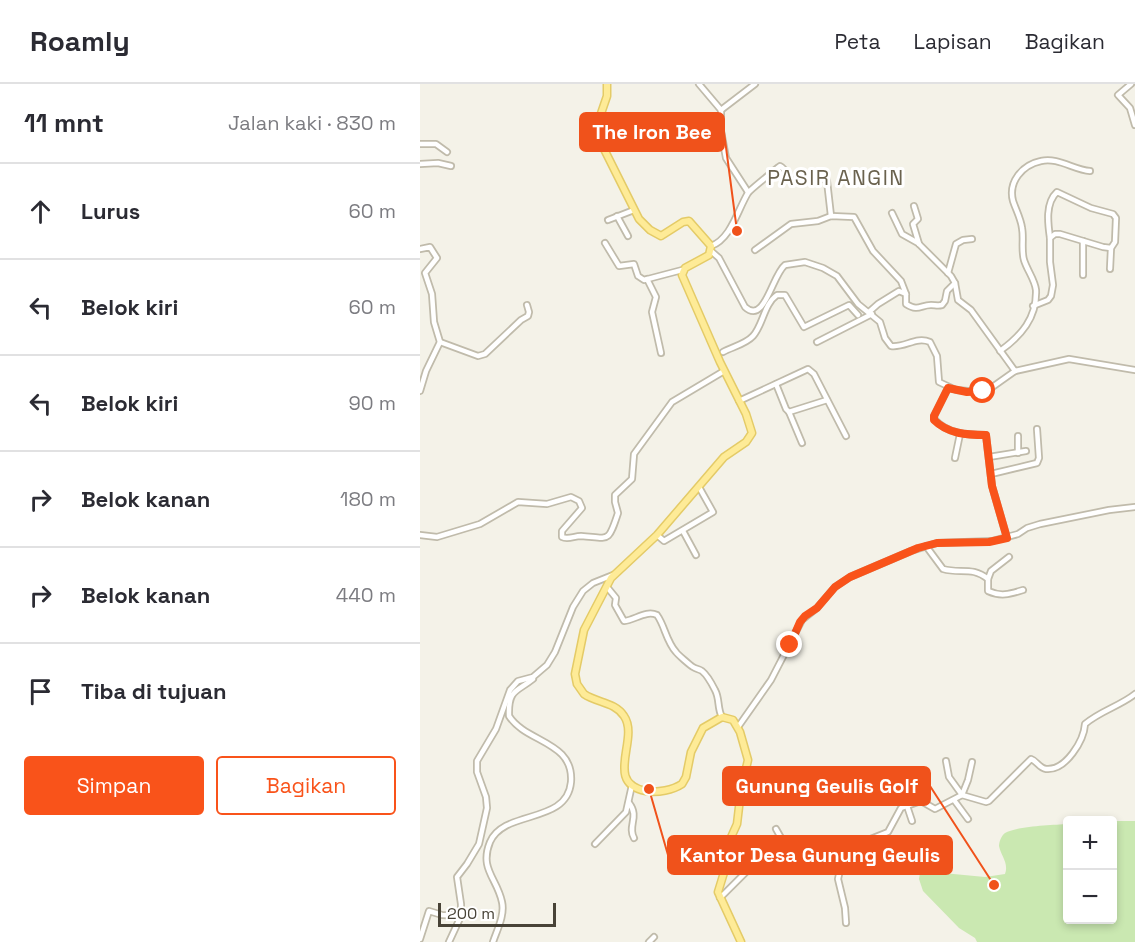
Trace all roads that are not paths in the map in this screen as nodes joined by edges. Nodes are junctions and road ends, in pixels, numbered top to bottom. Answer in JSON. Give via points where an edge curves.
{"nodes":[{"id":1,"x":607,"y":84,"type":"edge"},
{"id":2,"x":699,"y":84,"type":"edge"},
{"id":3,"x":755,"y":84,"type":"edge"},
{"id":4,"x":1131,"y":84,"type":"edge"},
{"id":5,"x":721,"y":110,"type":"junction"},
{"id":6,"x":1135,"y":125,"type":"edge"},
{"id":7,"x":420,"y":144,"type":"edge"},
{"id":8,"x":447,"y":152,"type":"dead end"},
{"id":9,"x":420,"y":164,"type":"edge"},
{"id":10,"x":451,"y":166,"type":"dead end"},
{"id":11,"x":1090,"y":171,"type":"dead end"},
{"id":12,"x":748,"y":192,"type":"junction"},
{"id":13,"x":914,"y":206,"type":"dead end"},
{"id":14,"x":634,"y":210,"type":"junction"},
{"id":15,"x":892,"y":213,"type":"dead end"},
{"id":16,"x":617,"y":216,"type":"junction"},
{"id":17,"x":831,"y":216,"type":"junction"},
{"id":18,"x":608,"y":220,"type":"dead end"},
{"id":19,"x":628,"y":236,"type":"dead end"},
{"id":20,"x":1050,"y":238,"type":"junction"},
{"id":21,"x":972,"y":239,"type":"dead end"},
{"id":22,"x":1083,"y":241,"type":"junction"},
{"id":23,"x":606,"y":243,"type":"dead end"},
{"id":24,"x":919,"y":244,"type":"junction"},
{"id":25,"x":711,"y":248,"type":"junction"},
{"id":26,"x":1112,"y":248,"type":"junction"},
{"id":27,"x":420,"y":249,"type":"edge"},
{"id":28,"x":755,"y":250,"type":"dead end"},
{"id":29,"x":1110,"y":269,"type":"dead end"},
{"id":30,"x":682,"y":270,"type":"junction"},
{"id":31,"x":948,"y":273,"type":"junction"},
{"id":32,"x":1083,"y":275,"type":"dead end"},
{"id":33,"x":647,"y":279,"type":"junction"},
{"id":34,"x":955,"y":283,"type":"junction"},
{"id":35,"x":906,"y":294,"type":"junction"},
{"id":36,"x":527,"y":305,"type":"dead end"},
{"id":37,"x":1033,"y":306,"type":"junction"},
{"id":38,"x":760,"y":310,"type":"junction"},
{"id":39,"x":871,"y":313,"type":"junction"},
{"id":40,"x":765,"y":314,"type":"junction"},
{"id":41,"x":858,"y":315,"type":"dead end"},
{"id":42,"x":440,"y":342,"type":"junction"},
{"id":43,"x":817,"y":342,"type":"dead end"},
{"id":44,"x":1000,"y":351,"type":"junction"},
{"id":45,"x":723,"y":352,"type":"dead end"},
{"id":46,"x":662,"y":353,"type":"dead end"},
{"id":47,"x":1135,"y":370,"type":"edge"},
{"id":48,"x":724,"y":371,"type":"junction"},
{"id":49,"x":1015,"y":371,"type":"junction"},
{"id":50,"x":776,"y":384,"type":"junction"},
{"id":51,"x":948,"y":388,"type":"junction"},
{"id":52,"x":420,"y":391,"type":"edge"},
{"id":53,"x":827,"y":400,"type":"junction"},
{"id":54,"x":740,"y":401,"type":"junction"},
{"id":55,"x":789,"y":412,"type":"junction"},
{"id":56,"x":1037,"y":429,"type":"dead end"},
{"id":57,"x":960,"y":434,"type":"junction"},
{"id":58,"x":846,"y":436,"type":"dead end"},
{"id":59,"x":1018,"y":436,"type":"dead end"},
{"id":60,"x":802,"y":443,"type":"dead end"},
{"id":61,"x":1026,"y":451,"type":"dead end"},
{"id":62,"x":1018,"y":453,"type":"junction"},
{"id":63,"x":989,"y":457,"type":"junction"},
{"id":64,"x":955,"y":458,"type":"dead end"},
{"id":65,"x":991,"y":474,"type":"junction"},
{"id":66,"x":699,"y":487,"type":"junction"},
{"id":67,"x":1135,"y":507,"type":"edge"},
{"id":68,"x":683,"y":531,"type":"junction"},
{"id":69,"x":420,"y":535,"type":"edge"},
{"id":70,"x":657,"y":535,"type":"junction"},
{"id":71,"x":1007,"y":538,"type":"junction"},
{"id":72,"x":926,"y":546,"type":"junction"},
{"id":73,"x":696,"y":555,"type":"dead end"},
{"id":74,"x":1009,"y":557,"type":"dead end"},
{"id":75,"x":615,"y":573,"type":"junction"},
{"id":76,"x":988,"y":579,"type":"junction"},
{"id":77,"x":607,"y":587,"type":"junction"},
{"id":78,"x":1023,"y":590,"type":"dead end"},
{"id":79,"x":537,"y":675,"type":"junction"},
{"id":80,"x":1135,"y":694,"type":"edge"},
{"id":81,"x":722,"y":717,"type":"junction"},
{"id":82,"x":738,"y":727,"type":"junction"},
{"id":83,"x":946,"y":761,"type":"dead end"},
{"id":84,"x":972,"y":762,"type":"dead end"},
{"id":85,"x":632,"y":785,"type":"junction"},
{"id":86,"x":962,"y":795,"type":"junction"},
{"id":87,"x":954,"y":800,"type":"junction"},
{"id":88,"x":629,"y":802,"type":"junction"},
{"id":89,"x":907,"y":806,"type":"junction"},
{"id":90,"x":968,"y":819,"type":"dead end"},
{"id":91,"x":912,"y":821,"type":"dead end"},
{"id":92,"x":776,"y":829,"type":"dead end"},
{"id":93,"x":634,"y":838,"type":"dead end"},
{"id":94,"x":784,"y":843,"type":"junction"},
{"id":95,"x":595,"y":844,"type":"dead end"},
{"id":96,"x":755,"y":844,"type":"dead end"},
{"id":97,"x":727,"y":854,"type":"junction"},
{"id":98,"x":842,"y":861,"type":"junction"},
{"id":99,"x":720,"y":898,"type":"junction"},
{"id":100,"x":461,"y":916,"type":"junction"},
{"id":101,"x":846,"y":923,"type":"dead end"},
{"id":102,"x":654,"y":937,"type":"dead end"},
{"id":103,"x":420,"y":939,"type":"edge"},
{"id":104,"x":449,"y":942,"type":"edge"},
{"id":105,"x":493,"y":942,"type":"edge"},
{"id":106,"x":649,"y":942,"type":"edge"},
{"id":107,"x":741,"y":942,"type":"edge"}],
"edges":[{"from":1,"to":14,"type":"main road","via":[[595,133]]},
{"from":2,"to":5,"type":"street"},
{"from":3,"to":5,"type":"street"},
{"from":4,"to":6,"type":"street","via":[[1118,95],[1130,108]]},
{"from":5,"to":12,"type":"street","via":[[726,158]]},
{"from":7,"to":8,"type":"street","via":[[436,144]]},
{"from":9,"to":10,"type":"street"},
{"from":11,"to":37,"type":"street","via":[[1041,161],[1026,166],[1015,180],[1012,195],[1022,226],[1024,260],[1036,288]]},
{"from":12,"to":17,"type":"street","via":[[782,166],[794,181],[819,177],[827,181]]},
{"from":12,"to":25,"type":"street","via":[[727,232]]},
{"from":13,"to":24,"type":"street","via":[[918,219],[913,224]]},
{"from":14,"to":16,"type":"street"},
{"from":14,"to":25,"type":"main road","via":[[658,236],[689,221]]},
{"from":15,"to":24,"type":"street","via":[[902,234]]},
{"from":16,"to":18,"type":"street"},
{"from":16,"to":19,"type":"street"},
{"from":17,"to":28,"type":"street","via":[[791,224]]},
{"from":17,"to":35,"type":"street","via":[[854,217],[873,251],[901,281]]},
{"from":20,"to":22,"type":"street","via":[[1058,234]]},
{"from":20,"to":26,"type":"street","via":[[1049,209],[1053,195],[1059,192],[1115,216]]},
{"from":20,"to":37,"type":"street","via":[[1053,289],[1048,300]]},
{"from":21,"to":31,"type":"street","via":[[956,244]]},
{"from":22,"to":26,"type":"street"},
{"from":22,"to":32,"type":"street"},
{"from":23,"to":33,"type":"street","via":[[619,265],[634,264],[638,276]]},
{"from":24,"to":31,"type":"street"},
{"from":25,"to":30,"type":"main road","via":[[706,258]]},
{"from":25,"to":38,"type":"street","via":[[745,307],[752,312]]},
{"from":26,"to":29,"type":"street"},
{"from":27,"to":42,"type":"street","via":[[430,247],[437,258],[425,273]]},
{"from":30,"to":33,"type":"street"},
{"from":30,"to":48,"type":"main road"},
{"from":31,"to":34,"type":"street"},
{"from":33,"to":46,"type":"street","via":[[656,297],[652,312]]},
{"from":34,"to":35,"type":"street","via":[[940,306],[910,307]]},
{"from":34,"to":44,"type":"street","via":[[958,300],[971,310]]},
{"from":35,"to":39,"type":"street","via":[[897,292]]},
{"from":36,"to":42,"type":"street","via":[[528,316],[486,354],[478,356]]},
{"from":37,"to":44,"type":"street","via":[[1025,330]]},
{"from":38,"to":39,"type":"street","via":[[780,269],[798,262],[837,276],[858,304]]},
{"from":38,"to":40,"type":"street"},
{"from":39,"to":43,"type":"street"},
{"from":39,"to":51,"type":"street","via":[[880,322],[891,346],[930,342],[938,356],[939,382]]},
{"from":40,"to":41,"type":"street","via":[[773,298],[782,295],[804,327],[849,304]]},
{"from":40,"to":45,"type":"street","via":[[751,339]]},
{"from":42,"to":52,"type":"street"},
{"from":44,"to":49,"type":"street"},
{"from":47,"to":49,"type":"street","via":[[1072,359]]},
{"from":48,"to":54,"type":"main road"},
{"from":48,"to":69,"type":"street","via":[[675,399],[644,438],[633,458],[632,479],[615,495],[618,513],[603,539],[562,537],[562,531],[582,508],[570,496],[547,504],[518,502],[480,524],[437,537]]},
{"from":49,"to":51,"type":"street","via":[[983,391]]},
{"from":50,"to":53,"type":"street","via":[[808,369]]},
{"from":50,"to":54,"type":"street"},
{"from":50,"to":55,"type":"street"},
{"from":51,"to":57,"type":"street","via":[[934,420]]},
{"from":53,"to":55,"type":"street"},
{"from":53,"to":58,"type":"street"},
{"from":54,"to":66,"type":"main road","via":[[751,436],[724,457]]},
{"from":55,"to":60,"type":"street"},
{"from":56,"to":65,"type":"street","via":[[1037,463]]},
{"from":57,"to":63,"type":"street","via":[[986,435]]},
{"from":57,"to":64,"type":"street"},
{"from":59,"to":62,"type":"street"},
{"from":61,"to":62,"type":"street"},
{"from":62,"to":63,"type":"street"},
{"from":63,"to":65,"type":"street"},
{"from":65,"to":71,"type":"street"},
{"from":66,"to":68,"type":"street","via":[[713,512]]},
{"from":66,"to":70,"type":"main road"},
{"from":67,"to":71,"type":"street","via":[[1040,524]]},
{"from":68,"to":70,"type":"street","via":[[664,541]]},
{"from":68,"to":73,"type":"street"},
{"from":70,"to":75,"type":"main road"},
{"from":71,"to":72,"type":"street"},
{"from":72,"to":76,"type":"street","via":[[943,570],[977,572]]},
{"from":72,"to":82,"type":"street","via":[[855,574],[835,587],[800,622],[771,680]]},
{"from":74,"to":76,"type":"street","via":[[991,571]]},
{"from":75,"to":77,"type":"main road"},
{"from":75,"to":79,"type":"street","via":[[583,591],[555,652]]},
{"from":76,"to":78,"type":"street","via":[[987,591],[998,595]]},
{"from":77,"to":81,"type":"street","via":[[616,598],[615,605],[624,621],[649,613],[657,615],[676,652],[701,670],[711,684]]},
{"from":77,"to":85,"type":"main road","via":[[585,626],[576,679],[584,694],[615,706],[626,718],[629,733],[624,769]]},
{"from":79,"to":100,"type":"street","via":[[512,686],[496,729],[477,761],[487,806],[479,844],[457,877]]},
{"from":79,"to":105,"type":"street","via":[[515,690],[508,716],[562,754],[569,766],[571,783],[566,795],[551,809],[507,825],[491,839],[486,863],[503,905]]},
{"from":80,"to":86,"type":"street","via":[[1085,724],[1079,746],[1063,764],[1046,769],[1031,759],[989,801]]},
{"from":81,"to":82,"type":"main road","via":[[731,718]]},
{"from":81,"to":85,"type":"main road","via":[[699,735],[680,785],[651,792]]},
{"from":82,"to":97,"type":"main road","via":[[748,760],[737,824]]},
{"from":83,"to":86,"type":"street","via":[[949,777]]},
{"from":84,"to":86,"type":"street"},
{"from":85,"to":88,"type":"street"},
{"from":86,"to":87,"type":"street"},
{"from":87,"to":89,"type":"street","via":[[935,809],[921,801]]},
{"from":87,"to":90,"type":"street"},
{"from":88,"to":93,"type":"street","via":[[633,808]]},
{"from":88,"to":95,"type":"street","via":[[626,812]]},
{"from":89,"to":91,"type":"street"},
{"from":89,"to":98,"type":"street","via":[[898,810],[888,832],[858,844],[851,856]]},
{"from":92,"to":94,"type":"street"},
{"from":94,"to":98,"type":"street","via":[[819,847]]},
{"from":94,"to":99,"type":"street","via":[[764,854]]},
{"from":96,"to":97,"type":"street"},
{"from":97,"to":99,"type":"main road","via":[[718,891]]},
{"from":98,"to":101,"type":"street","via":[[838,879]]},
{"from":99,"to":107,"type":"main road"},
{"from":100,"to":103,"type":"street","via":[[430,911],[425,914]]},
{"from":100,"to":104,"type":"street"},
{"from":102,"to":106,"type":"street"}]}
